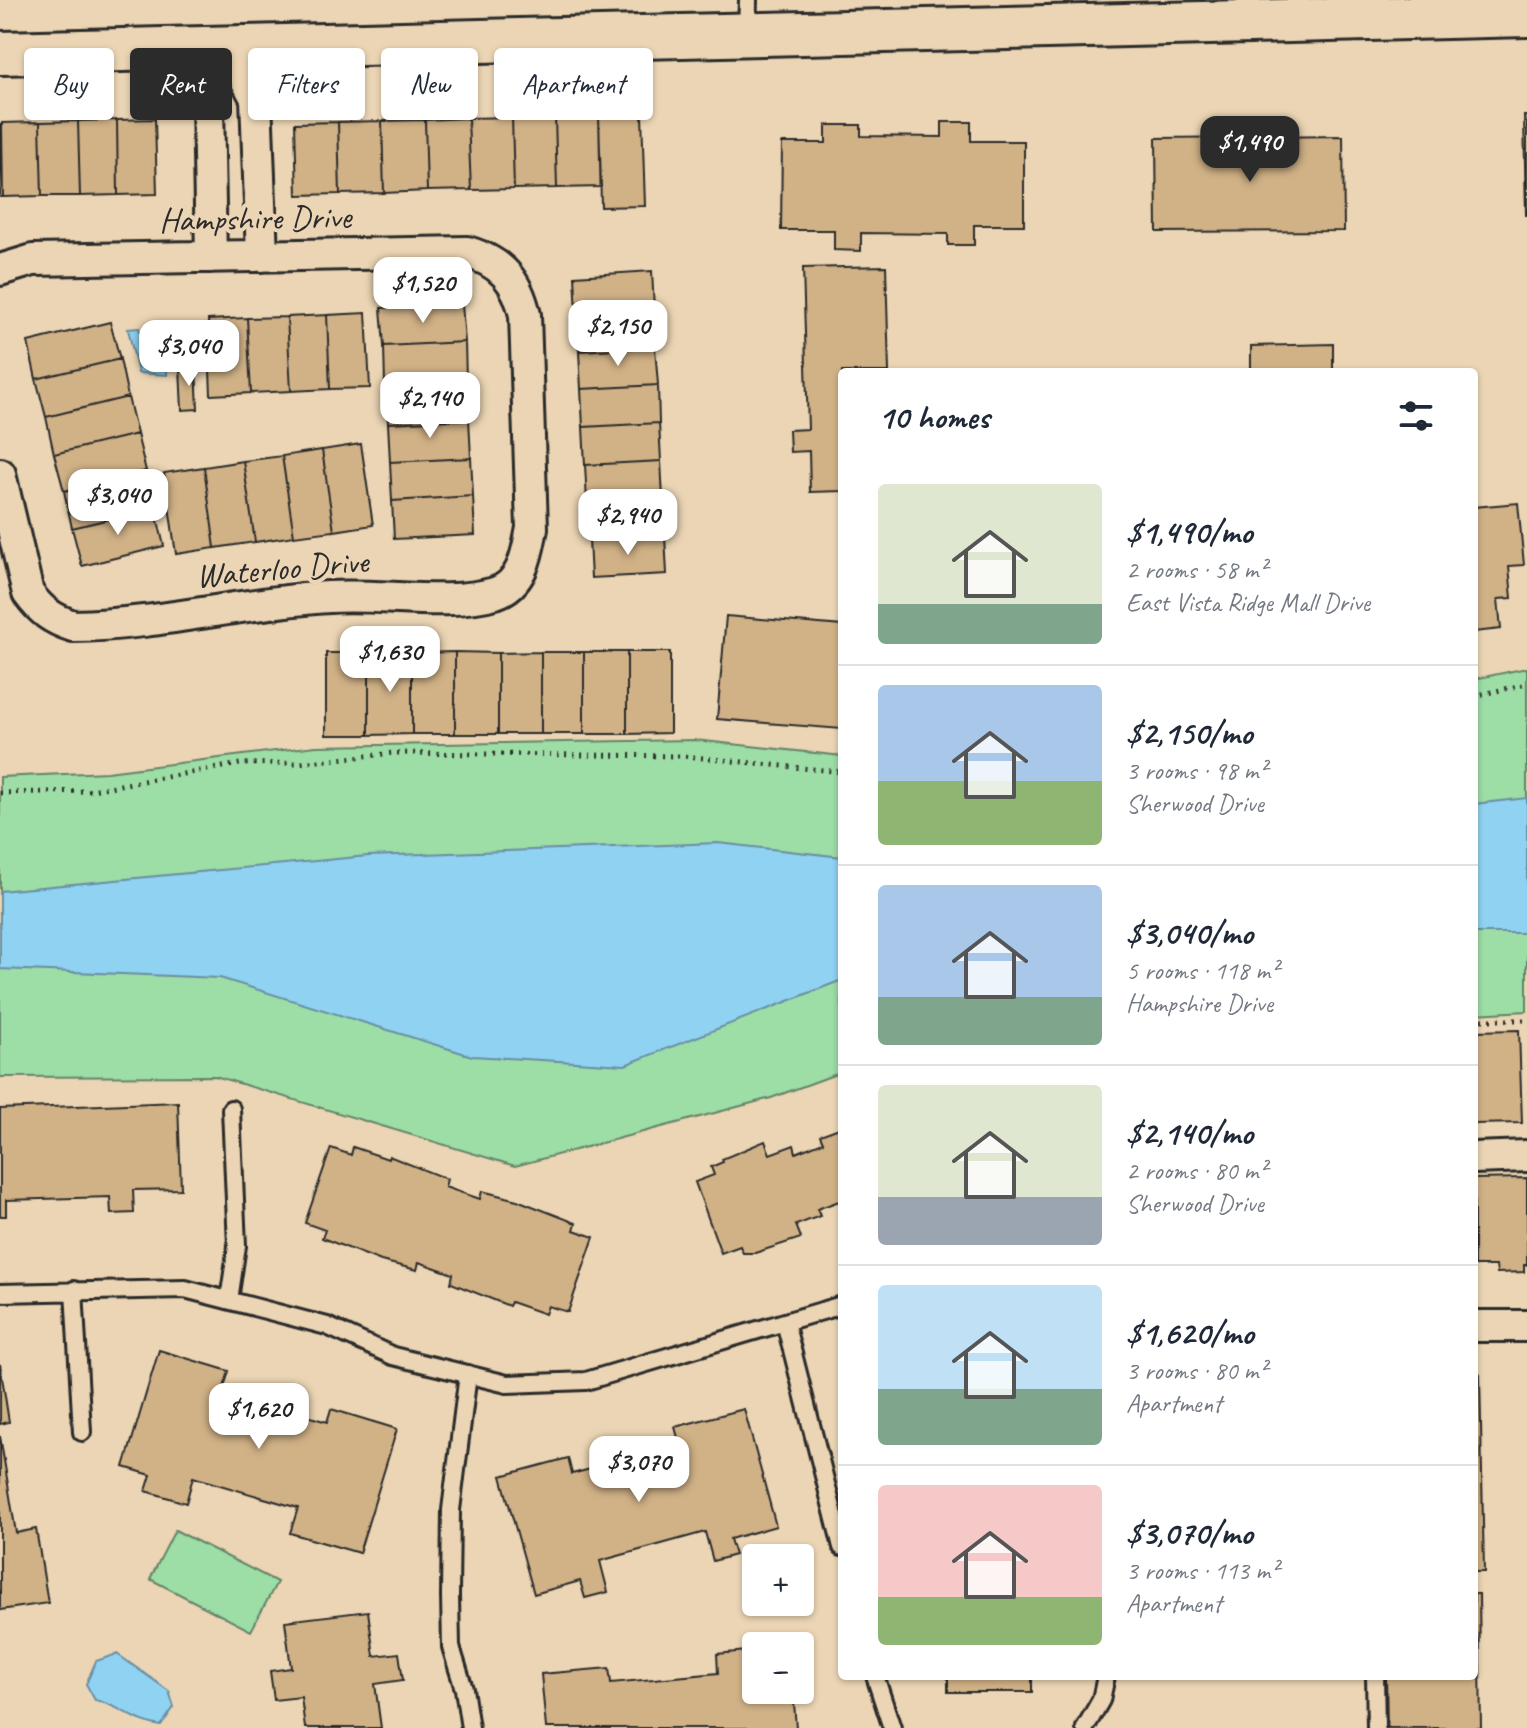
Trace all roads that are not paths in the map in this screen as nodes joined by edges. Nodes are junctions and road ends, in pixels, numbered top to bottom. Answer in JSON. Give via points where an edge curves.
{"nodes":[{"id":1,"x":1527,"y":15,"type":"edge"},
{"id":2,"x":747,"y":17,"type":"edge"},
{"id":3,"x":229,"y":48,"type":"edge"},
{"id":4,"x":130,"y":50,"type":"edge"},
{"id":5,"x":0,"y":53,"type":"edge"},
{"id":6,"x":232,"y":54,"type":"edge"},
{"id":7,"x":208,"y":120,"type":"edge"},
{"id":8,"x":262,"y":256,"type":"junction"},
{"id":9,"x":211,"y":257,"type":"junction"},
{"id":10,"x":0,"y":270,"type":"edge"},
{"id":11,"x":0,"y":474,"type":"edge"},
{"id":12,"x":515,"y":582,"type":"joint"},
{"id":13,"x":231,"y":1109,"type":"dead end"},
{"id":14,"x":1527,"y":1156,"type":"edge"},
{"id":15,"x":1478,"y":1158,"type":"edge"},
{"id":16,"x":74,"y":1290,"type":"junction"},
{"id":17,"x":0,"y":1293,"type":"edge"},
{"id":18,"x":229,"y":1300,"type":"junction"},
{"id":19,"x":838,"y":1306,"type":"edge"},
{"id":20,"x":785,"y":1322,"type":"junction"},
{"id":21,"x":1478,"y":1326,"type":"edge"},
{"id":22,"x":1527,"y":1326,"type":"edge"},
{"id":23,"x":468,"y":1374,"type":"junction"},
{"id":24,"x":82,"y":1432,"type":"dead end"},
{"id":25,"x":838,"y":1531,"type":"edge"},
{"id":26,"x":876,"y":1680,"type":"edge"},
{"id":27,"x":1105,"y":1680,"type":"edge"},
{"id":28,"x":1375,"y":1680,"type":"edge"},
{"id":29,"x":470,"y":1728,"type":"edge"},
{"id":30,"x":892,"y":1728,"type":"edge"},
{"id":31,"x":1085,"y":1728,"type":"edge"},
{"id":32,"x":1376,"y":1728,"type":"edge"}],
"edges":[{"from":1,"to":2,"type":"main road","via":[[970,22]]},
{"from":2,"to":3,"type":"main road"},
{"from":4,"to":5,"type":"main road"},
{"from":6,"to":8,"type":"street","via":[[256,98]]},
{"from":7,"to":9,"type":"street"},
{"from":8,"to":9,"type":"street","name":"Hampshire Drive"},
{"from":8,"to":12,"type":"street","name":"Hampshire Drive","via":[[467,252],[508,273],[525,315],[532,528],[527,558]]},
{"from":9,"to":10,"type":"street","name":"Hampshire Drive","via":[[33,260]]},
{"from":11,"to":12,"type":"street","name":"Waterloo Drive","via":[[28,593],[39,609],[73,626],[330,596],[457,597],[495,593]]},
{"from":13,"to":18,"type":"lane","via":[[237,1246]]},
{"from":14,"to":15,"type":"street"},
{"from":16,"to":17,"type":"lane"},
{"from":16,"to":18,"type":"lane","via":[[185,1289]]},
{"from":16,"to":24,"type":"lane"},
{"from":18,"to":23,"type":"lane","via":[[327,1326],[393,1356]]},
{"from":19,"to":20,"type":"lane"},
{"from":20,"to":23,"type":"lane","via":[[586,1381],[507,1384]]},
{"from":20,"to":25,"type":"lane"},
{"from":21,"to":22,"type":"street"},
{"from":23,"to":29,"type":"lane","via":[[451,1510],[450,1596],[451,1647]]},
{"from":26,"to":30,"type":"lane"},
{"from":27,"to":31,"type":"lane"},
{"from":28,"to":32,"type":"lane"}]}
